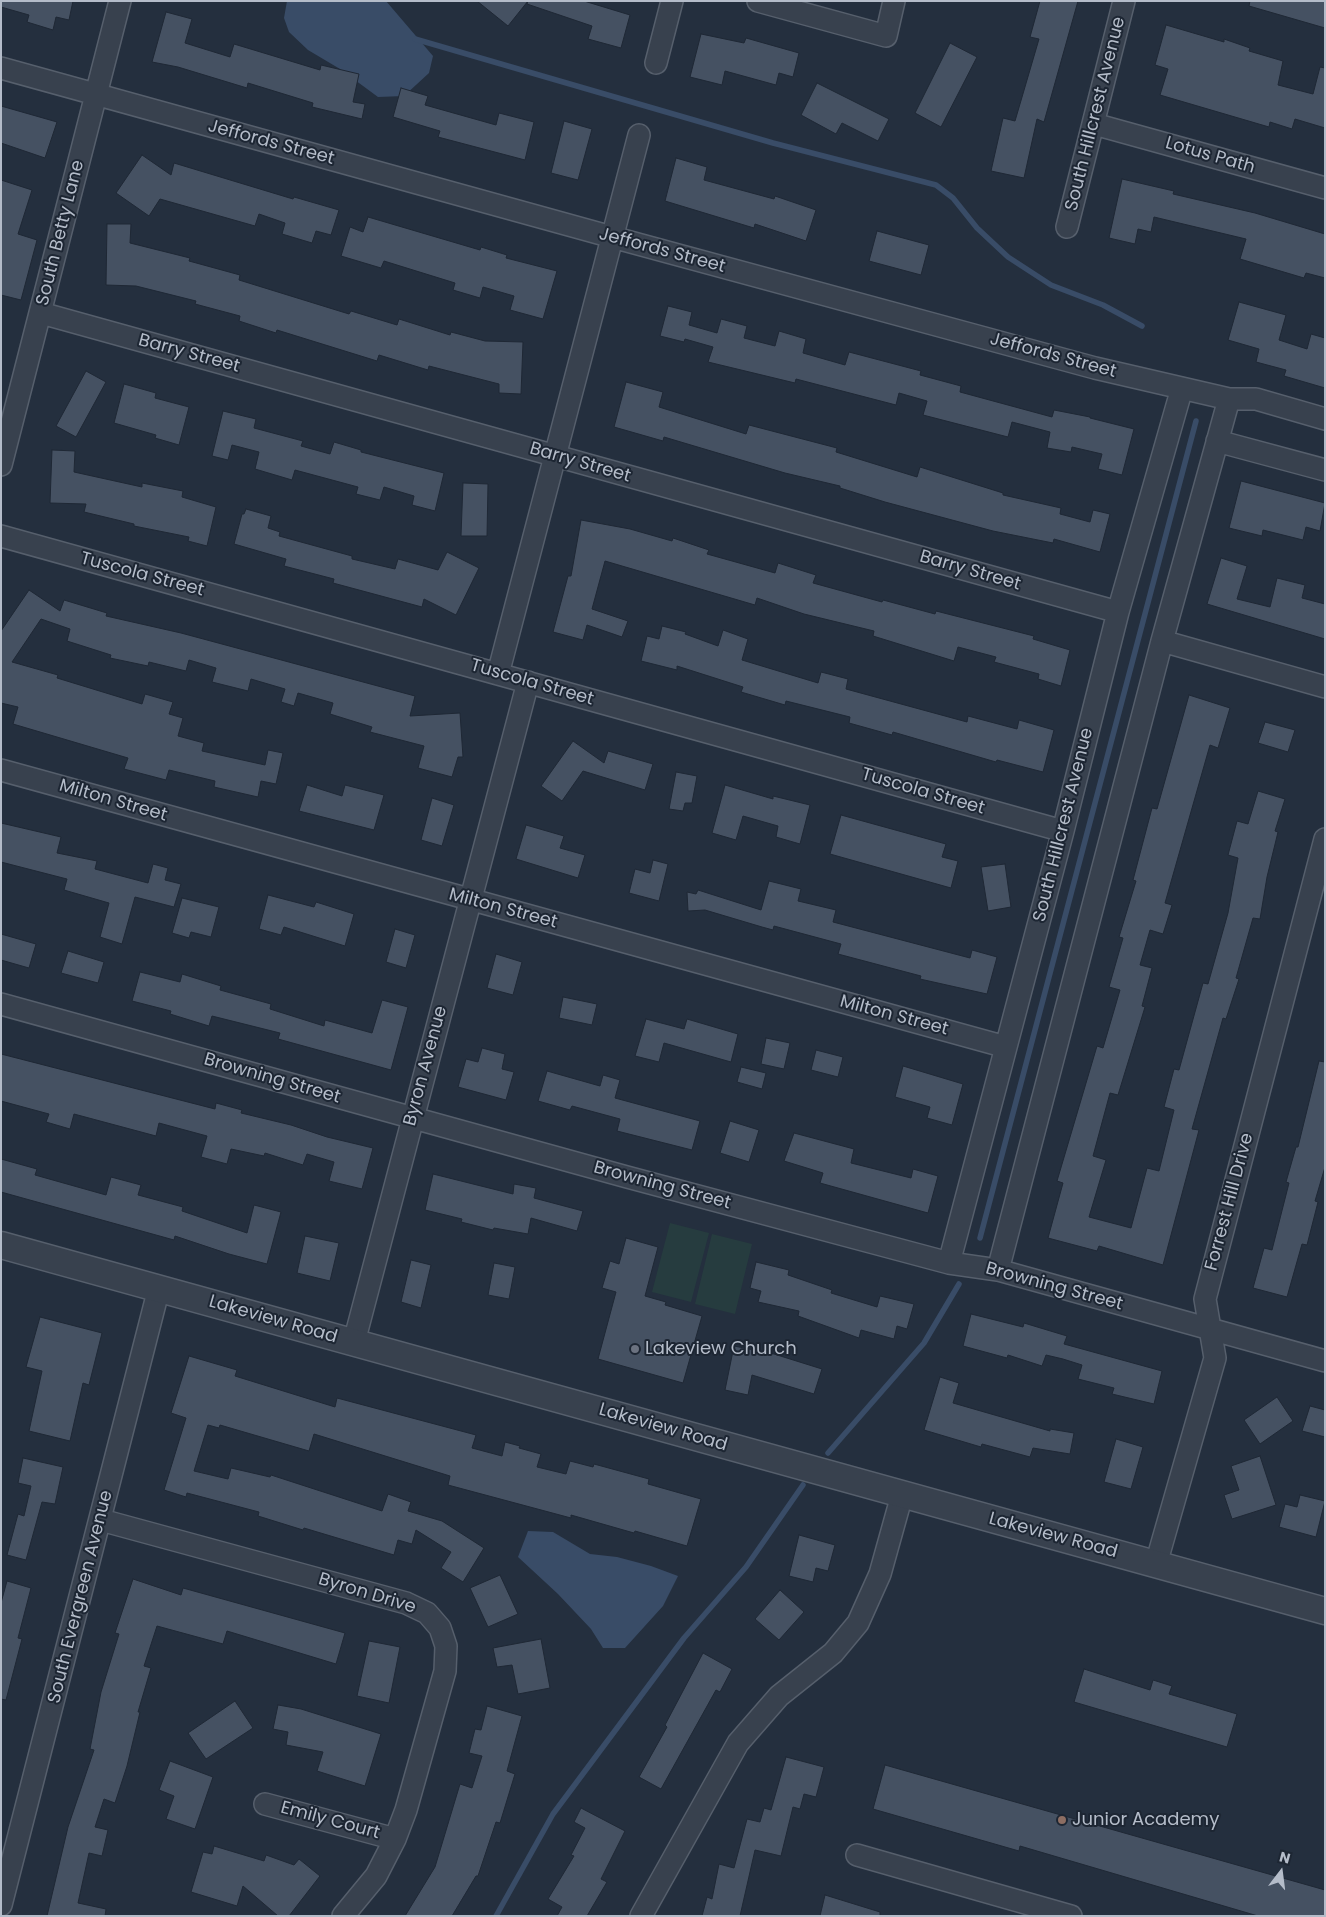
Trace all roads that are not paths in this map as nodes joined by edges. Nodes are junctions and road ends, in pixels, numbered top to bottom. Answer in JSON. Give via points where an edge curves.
{"nodes":[{"id":1,"x":120,"y":1,"type":"edge"},
{"id":2,"x":672,"y":1,"type":"edge"},
{"id":3,"x":758,"y":1,"type":"edge"},
{"id":4,"x":894,"y":1,"type":"edge"},
{"id":5,"x":1124,"y":1,"type":"edge"},
{"id":6,"x":656,"y":63,"type":"dead end"},
{"id":7,"x":1,"y":68,"type":"edge"},
{"id":8,"x":96,"y":94,"type":"junction"},
{"id":9,"x":1094,"y":124,"type":"junction"},
{"id":10,"x":639,"y":135,"type":"dead end"},
{"id":11,"x":1325,"y":188,"type":"edge"},
{"id":12,"x":1067,"y":227,"type":"dead end"},
{"id":13,"x":612,"y":237,"type":"junction"},
{"id":14,"x":41,"y":313,"type":"junction"},
{"id":15,"x":1182,"y":388,"type":"junction"},
{"id":16,"x":1229,"y":399,"type":"junction"},
{"id":17,"x":1325,"y":419,"type":"edge"},
{"id":18,"x":1217,"y":440,"type":"junction"},
{"id":19,"x":554,"y":456,"type":"junction"},
{"id":20,"x":1,"y":466,"type":"edge"},
{"id":21,"x":1325,"y":470,"type":"edge"},
{"id":22,"x":1,"y":536,"type":"edge"},
{"id":23,"x":1118,"y":612,"type":"junction"},
{"id":24,"x":1162,"y":641,"type":"junction"},
{"id":25,"x":498,"y":674,"type":"junction"},
{"id":26,"x":528,"y":682,"type":"junction"},
{"id":27,"x":1325,"y":686,"type":"edge"},
{"id":28,"x":1,"y":770,"type":"edge"},
{"id":29,"x":1064,"y":831,"type":"junction"},
{"id":30,"x":1325,"y":839,"type":"edge"},
{"id":31,"x":469,"y":900,"type":"junction"},
{"id":32,"x":1,"y":1004,"type":"edge"},
{"id":33,"x":1006,"y":1047,"type":"junction"},
{"id":34,"x":412,"y":1118,"type":"junction"},
{"id":35,"x":1,"y":1245,"type":"edge"},
{"id":36,"x":949,"y":1263,"type":"junction"},
{"id":37,"x":998,"y":1270,"type":"junction"},
{"id":38,"x":159,"y":1288,"type":"junction"},
{"id":39,"x":1210,"y":1329,"type":"junction"},
{"id":40,"x":354,"y":1342,"type":"junction"},
{"id":41,"x":1325,"y":1361,"type":"edge"},
{"id":42,"x":902,"y":1495,"type":"junction"},
{"id":43,"x":101,"y":1520,"type":"junction"},
{"id":44,"x":1156,"y":1564,"type":"junction"},
{"id":45,"x":1325,"y":1611,"type":"edge"},
{"id":46,"x":265,"y":1804,"type":"dead end"},
{"id":47,"x":396,"y":1839,"type":"junction"},
{"id":48,"x":856,"y":1855,"type":"dead end"},
{"id":49,"x":1,"y":1905,"type":"edge"},
{"id":50,"x":343,"y":1916,"type":"edge"},
{"id":51,"x":641,"y":1916,"type":"edge"},
{"id":52,"x":1071,"y":1916,"type":"edge"}],
"edges":[{"from":1,"to":8,"type":"street","name":"South Betty Lane"},
{"from":2,"to":6,"type":"street"},
{"from":3,"to":4,"type":"street","via":[[886,36]]},
{"from":5,"to":9,"type":"street","name":"South Hillcrest Avenue"},
{"from":7,"to":8,"type":"street","name":"Jeffords Street"},
{"from":8,"to":13,"type":"street","name":"Jeffords Street"},
{"from":8,"to":14,"type":"street","name":"South Betty Lane"},
{"from":9,"to":11,"type":"street","name":"Lotus Path"},
{"from":9,"to":12,"type":"street","name":"South Hillcrest Avenue"},
{"from":10,"to":13,"type":"street"},
{"from":13,"to":15,"type":"street","name":"Jeffords Street","via":[[1095,368]]},
{"from":13,"to":19,"type":"street"},
{"from":14,"to":19,"type":"street","name":"Barry Street"},
{"from":14,"to":20,"type":"street","name":"South Betty Lane"},
{"from":15,"to":16,"type":"street","name":"Jeffords Street"},
{"from":15,"to":23,"type":"street","name":"South Hillcrest Avenue"},
{"from":16,"to":17,"type":"street","name":"Jeffords Street","via":[[1256,399]]},
{"from":16,"to":18,"type":"street"},
{"from":18,"to":21,"type":"street"},
{"from":18,"to":24,"type":"street"},
{"from":19,"to":23,"type":"street","name":"Barry Street"},
{"from":19,"to":25,"type":"street"},
{"from":22,"to":25,"type":"street","name":"Tuscola Street"},
{"from":23,"to":29,"type":"street","name":"South Hillcrest Avenue"},
{"from":24,"to":27,"type":"street"},
{"from":24,"to":37,"type":"street"},
{"from":25,"to":26,"type":"street","name":"Tuscola Street"},
{"from":26,"to":29,"type":"street","name":"Tuscola Street"},
{"from":26,"to":31,"type":"street","name":"Byron Avenue"},
{"from":28,"to":31,"type":"street","name":"Milton Street"},
{"from":29,"to":33,"type":"street","name":"South Hillcrest Avenue"},
{"from":30,"to":39,"type":"street","name":"Forrest Hill Drive","via":[[1205,1299]]},
{"from":31,"to":33,"type":"street","name":"Milton Street"},
{"from":31,"to":34,"type":"street","name":"Byron Avenue"},
{"from":32,"to":34,"type":"street","name":"Browning Street"},
{"from":33,"to":36,"type":"street","name":"South Hillcrest Avenue"},
{"from":34,"to":36,"type":"street","name":"Browning Street"},
{"from":34,"to":40,"type":"street","name":"Byron Avenue"},
{"from":35,"to":38,"type":"street","name":"Lakeview Road"},
{"from":36,"to":37,"type":"street","name":"Browning Street"},
{"from":37,"to":39,"type":"street","name":"Browning Street"},
{"from":38,"to":40,"type":"street","name":"Lakeview Road"},
{"from":38,"to":43,"type":"street","name":"South Evergreen Avenue"},
{"from":39,"to":41,"type":"street","name":"Browning Street"},
{"from":39,"to":44,"type":"street","name":"Forrest Hill Drive","via":[[1215,1358]]},
{"from":40,"to":42,"type":"street","name":"Lakeview Road"},
{"from":42,"to":44,"type":"street","name":"Lakeview Road"},
{"from":42,"to":51,"type":"street","via":[[880,1574],[858,1623],[833,1653],[779,1696],[738,1743]]},
{"from":43,"to":47,"type":"street","name":"Byron Drive","via":[[406,1603],[427,1613],[440,1628],[446,1646],[445,1671]]},
{"from":43,"to":49,"type":"street","name":"South Evergreen Avenue"},
{"from":44,"to":45,"type":"street","name":"Lakeview Road"},
{"from":46,"to":47,"type":"street","name":"Emily Court"},
{"from":47,"to":50,"type":"street","name":"Byron Drive","via":[[376,1876]]},
{"from":48,"to":52,"type":"street"}]}
